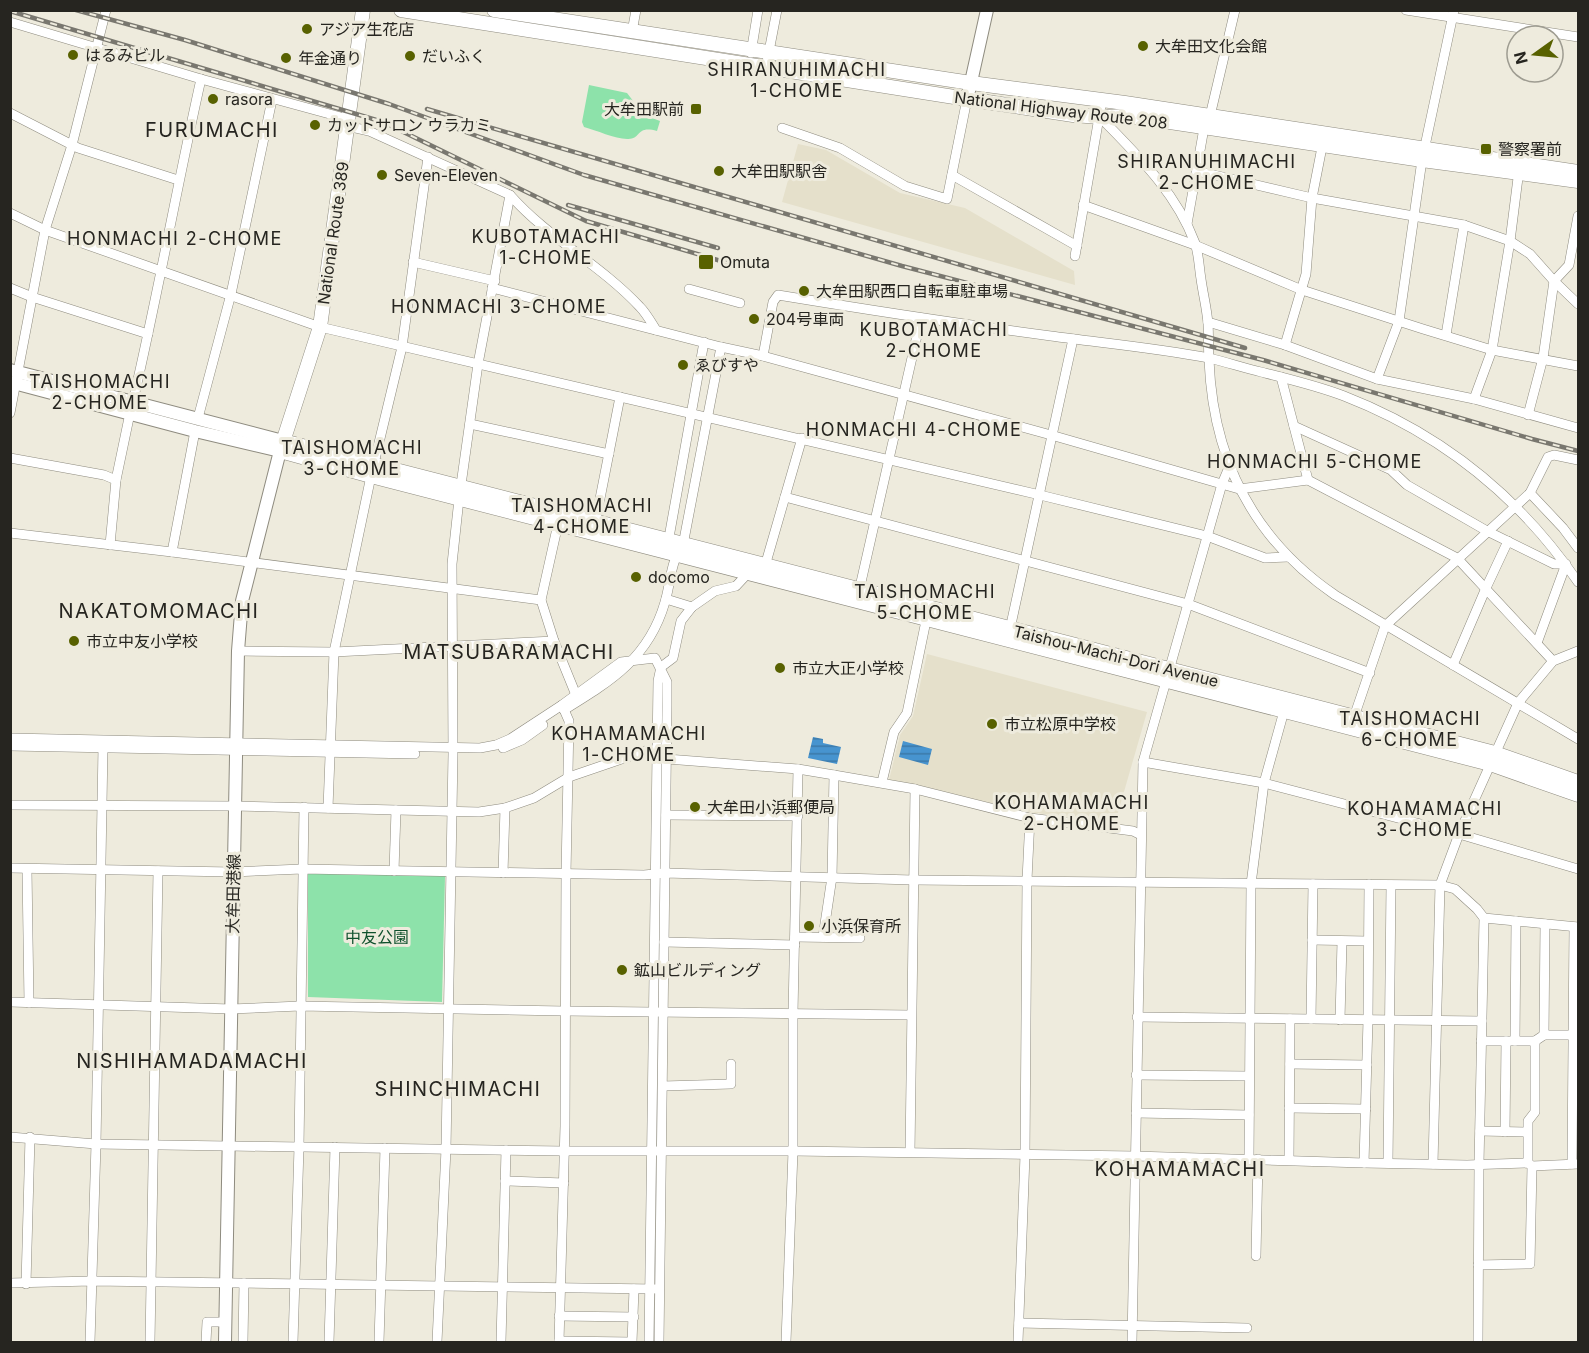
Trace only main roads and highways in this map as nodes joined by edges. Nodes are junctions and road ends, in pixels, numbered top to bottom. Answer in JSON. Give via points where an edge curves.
{"nodes":[{"id":1,"x":363,"y":10,"type":"edge"},
{"id":2,"x":401,"y":10,"type":"edge"},
{"id":3,"x":494,"y":10,"type":"edge"},
{"id":4,"x":987,"y":10,"type":"edge"},
{"id":5,"x":521,"y":12,"type":"edge"},
{"id":6,"x":750,"y":57,"type":"junction"},
{"id":7,"x":971,"y":83,"type":"junction"},
{"id":8,"x":967,"y":99,"type":"junction"},
{"id":9,"x":1207,"y":122,"type":"junction"},
{"id":10,"x":1519,"y":168,"type":"junction"},
{"id":11,"x":1578,"y":172,"type":"edge"},
{"id":12,"x":1578,"y":182,"type":"edge"},
{"id":13,"x":14,"y":377,"type":"edge"},
{"id":14,"x":282,"y":446,"type":"junction"},
{"id":15,"x":460,"y":493,"type":"junction"},
{"id":16,"x":595,"y":528,"type":"junction"},
{"id":17,"x":679,"y":550,"type":"junction"},
{"id":18,"x":756,"y":568,"type":"junction"},
{"id":19,"x":928,"y":614,"type":"junction"},
{"id":20,"x":1167,"y":675,"type":"junction"},
{"id":21,"x":1493,"y":759,"type":"junction"},
{"id":22,"x":1578,"y":782,"type":"edge"},
{"id":23,"x":1578,"y":795,"type":"edge"},
{"id":24,"x":225,"y":1342,"type":"edge"}],
"edges":[{"from":1,"to":14,"type":"highway","name":"National Route 389","via":[[320,327]]},
{"from":2,"to":6,"type":"highway","name":"National Highway Route 208"},
{"from":3,"to":5,"type":"highway","name":"National Highway Route 208"},
{"from":4,"to":7,"type":"main road"},
{"from":5,"to":6,"type":"highway","name":"National Highway Route 208"},
{"from":6,"to":7,"type":"highway","name":"National Highway Route 208","via":[[770,53]]},
{"from":6,"to":8,"type":"highway","name":"National Highway Route 208","via":[[766,67]]},
{"from":7,"to":8,"type":"main road"},
{"from":7,"to":9,"type":"highway","name":"National Highway Route 208","via":[[1102,100]]},
{"from":8,"to":9,"type":"highway","name":"National Highway Route 208","via":[[1100,117]]},
{"from":9,"to":10,"type":"highway","name":"National Highway Route 208"},
{"from":10,"to":11,"type":"highway","name":"National Highway Route 208"},
{"from":10,"to":12,"type":"highway","name":"National Highway Route 208"},
{"from":13,"to":14,"type":"main road"},
{"from":14,"to":15,"type":"highway","name":"Taishou-Machi-Dori Avenue"},
{"from":14,"to":24,"type":"main road","name":"大牟田港線","via":[[242,601],[238,651]]},
{"from":15,"to":16,"type":"highway","name":"Taishou-Machi-Dori Avenue"},
{"from":15,"to":16,"type":"highway","name":"Taishou-Machi-Dori Avenue","via":[[558,524]]},
{"from":16,"to":17,"type":"highway","name":"Taishou-Machi-Dori Avenue"},
{"from":16,"to":17,"type":"highway","name":"Taishou-Machi-Dori Avenue","via":[[667,541]]},
{"from":17,"to":18,"type":"highway","name":"Taishou-Machi-Dori Avenue"},
{"from":18,"to":19,"type":"highway","name":"Taishou-Machi-Dori Avenue"},
{"from":18,"to":19,"type":"highway","name":"Taishou-Machi-Dori Avenue","via":[[859,591]]},
{"from":19,"to":20,"type":"highway","name":"Taishou-Machi-Dori Avenue"},
{"from":19,"to":20,"type":"highway","name":"Taishou-Machi-Dori Avenue","via":[[1010,629]]},
{"from":20,"to":21,"type":"highway","name":"Taishou-Machi-Dori Avenue","via":[[1284,711]]},
{"from":20,"to":21,"type":"highway","name":"Taishou-Machi-Dori Avenue","via":[[1354,717]]},
{"from":21,"to":22,"type":"highway"},
{"from":21,"to":23,"type":"highway"}]}
